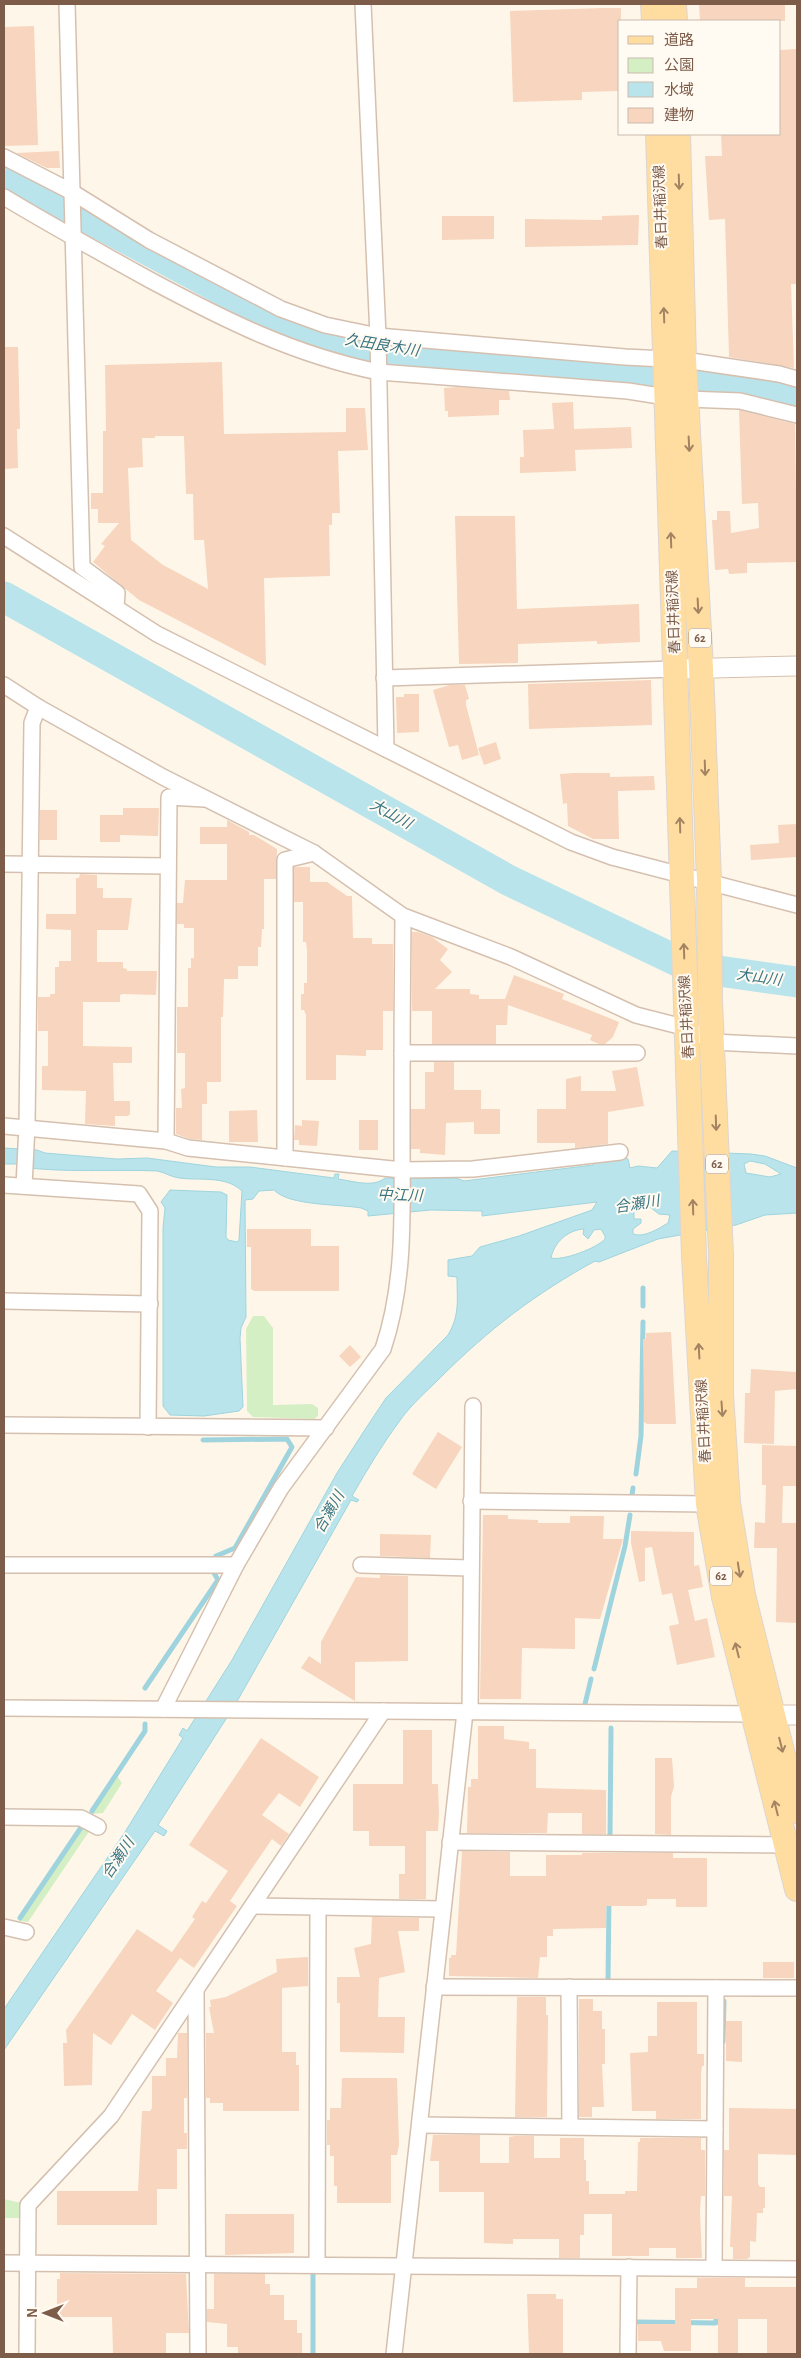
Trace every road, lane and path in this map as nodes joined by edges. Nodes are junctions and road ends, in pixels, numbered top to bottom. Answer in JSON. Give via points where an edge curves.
{"nodes":[{"id":1,"x":67,"y":4,"type":"edge"},
{"id":2,"x":363,"y":4,"type":"edge"},
{"id":3,"x":653,"y":4,"type":"edge"},
{"id":4,"x":674,"y":4,"type":"edge"},
{"id":5,"x":654,"y":20,"type":"edge"},
{"id":6,"x":675,"y":20,"type":"edge"},
{"id":7,"x":658,"y":135,"type":"edge"},
{"id":8,"x":678,"y":135,"type":"edge"},
{"id":9,"x":4,"y":157,"type":"edge"},
{"id":10,"x":72,"y":193,"type":"junction"},
{"id":11,"x":4,"y":198,"type":"edge"},
{"id":12,"x":72,"y":237,"type":"junction"},
{"id":13,"x":378,"y":336,"type":"junction"},
{"id":14,"x":675,"y":362,"type":"junction"},
{"id":15,"x":379,"y":371,"type":"junction"},
{"id":16,"x":797,"y":379,"type":"edge"},
{"id":17,"x":676,"y":396,"type":"junction"},
{"id":18,"x":797,"y":414,"type":"edge"},
{"id":19,"x":4,"y":536,"type":"edge"},
{"id":20,"x":116,"y":607,"type":"junction"},
{"id":21,"x":797,"y":666,"type":"edge"},
{"id":22,"x":701,"y":668,"type":"junction"},
{"id":23,"x":675,"y":669,"type":"junction"},
{"id":24,"x":384,"y":678,"type":"junction"},
{"id":25,"x":4,"y":685,"type":"edge"},
{"id":26,"x":38,"y":707,"type":"junction"},
{"id":27,"x":386,"y":749,"type":"junction"},
{"id":28,"x":210,"y":799,"type":"junction"},
{"id":29,"x":314,"y":852,"type":"junction"},
{"id":30,"x":4,"y":864,"type":"edge"},
{"id":31,"x":30,"y":864,"type":"junction"},
{"id":32,"x":167,"y":866,"type":"junction"},
{"id":33,"x":682,"y":874,"type":"junction"},
{"id":34,"x":709,"y":882,"type":"junction"},
{"id":35,"x":797,"y":905,"type":"edge"},
{"id":36,"x":402,"y":916,"type":"junction"},
{"id":37,"x":687,"y":1028,"type":"junction"},
{"id":38,"x":714,"y":1042,"type":"junction"},
{"id":39,"x":797,"y":1046,"type":"edge"},
{"id":40,"x":402,"y":1053,"type":"junction"},
{"id":41,"x":637,"y":1053,"type":"dead end"},
{"id":42,"x":4,"y":1126,"type":"edge"},
{"id":43,"x":27,"y":1127,"type":"junction"},
{"id":44,"x":166,"y":1141,"type":"junction"},
{"id":45,"x":620,"y":1152,"type":"dead end"},
{"id":46,"x":284,"y":1158,"type":"junction"},
{"id":47,"x":402,"y":1173,"type":"junction"},
{"id":48,"x":4,"y":1185,"type":"edge"},
{"id":49,"x":24,"y":1186,"type":"junction"},
{"id":50,"x":4,"y":1301,"type":"edge"},
{"id":51,"x":150,"y":1304,"type":"junction"},
{"id":52,"x":474,"y":1406,"type":"dead end"},
{"id":53,"x":4,"y":1426,"type":"edge"},
{"id":54,"x":148,"y":1426,"type":"junction"},
{"id":55,"x":326,"y":1428,"type":"junction"},
{"id":56,"x":471,"y":1501,"type":"junction"},
{"id":57,"x":708,"y":1504,"type":"junction"},
{"id":58,"x":4,"y":1565,"type":"edge"},
{"id":59,"x":236,"y":1565,"type":"junction"},
{"id":60,"x":361,"y":1565,"type":"dead end"},
{"id":61,"x":470,"y":1568,"type":"junction"},
{"id":62,"x":4,"y":1708,"type":"edge"},
{"id":63,"x":169,"y":1709,"type":"junction"},
{"id":64,"x":383,"y":1711,"type":"junction"},
{"id":65,"x":467,"y":1712,"type":"junction"},
{"id":66,"x":763,"y":1714,"type":"junction"},
{"id":67,"x":797,"y":1715,"type":"edge"},
{"id":68,"x":797,"y":1811,"type":"edge"},
{"id":69,"x":4,"y":1817,"type":"edge"},
{"id":70,"x":98,"y":1827,"type":"dead end"},
{"id":71,"x":450,"y":1842,"type":"junction"},
{"id":72,"x":786,"y":1845,"type":"junction"},
{"id":73,"x":797,"y":1889,"type":"edge"},
{"id":74,"x":253,"y":1906,"type":"junction"},
{"id":75,"x":318,"y":1907,"type":"junction"},
{"id":76,"x":442,"y":1909,"type":"junction"},
{"id":77,"x":4,"y":1927,"type":"edge"},
{"id":78,"x":26,"y":1932,"type":"dead end"},
{"id":79,"x":434,"y":1987,"type":"junction"},
{"id":80,"x":569,"y":1987,"type":"junction"},
{"id":81,"x":716,"y":1988,"type":"junction"},
{"id":82,"x":797,"y":1988,"type":"edge"},
{"id":83,"x":196,"y":1991,"type":"junction"},
{"id":84,"x":421,"y":2125,"type":"junction"},
{"id":85,"x":570,"y":2127,"type":"junction"},
{"id":86,"x":715,"y":2129,"type":"junction"},
{"id":87,"x":4,"y":2263,"type":"edge"},
{"id":88,"x":27,"y":2263,"type":"junction"},
{"id":89,"x":198,"y":2264,"type":"junction"},
{"id":90,"x":317,"y":2265,"type":"junction"},
{"id":91,"x":404,"y":2266,"type":"junction"},
{"id":92,"x":628,"y":2267,"type":"junction"},
{"id":93,"x":714,"y":2268,"type":"junction"},
{"id":94,"x":797,"y":2268,"type":"edge"},
{"id":95,"x":27,"y":2354,"type":"edge"},
{"id":96,"x":198,"y":2354,"type":"edge"},
{"id":97,"x":394,"y":2354,"type":"edge"},
{"id":98,"x":628,"y":2354,"type":"edge"}],
"edges":[{"from":1,"to":10,"type":"street"},
{"from":2,"to":13,"type":"street"},
{"from":3,"to":5,"type":"main road"},
{"from":4,"to":6,"type":"main road"},
{"from":14,"to":7,"type":"main road","name":"春日井稲沢線","number":"62","one_way":true},
{"from":8,"to":14,"type":"main road","name":"春日井稲沢線","number":"62","one_way":true},
{"from":9,"to":10,"type":"street"},
{"from":10,"to":12,"type":"street"},
{"from":10,"to":13,"type":"street","via":[[149,240],[281,309],[325,325]]},
{"from":11,"to":12,"type":"street"},
{"from":12,"to":15,"type":"street","via":[[249,331],[295,350]]},
{"from":12,"to":20,"type":"street","via":[[82,566],[117,593]]},
{"from":13,"to":14,"type":"street"},
{"from":13,"to":15,"type":"street"},
{"from":14,"to":16,"type":"street"},
{"from":14,"to":17,"type":"main road","name":"春日井稲沢線","number":"62"},
{"from":15,"to":17,"type":"street"},
{"from":15,"to":24,"type":"street"},
{"from":17,"to":18,"type":"street","via":[[740,401]]},
{"from":17,"to":22,"type":"main road","name":"春日井稲沢線","number":"62","one_way":true},
{"from":23,"to":17,"type":"main road","name":"春日井稲沢線","number":"62","one_way":true},
{"from":19,"to":20,"type":"street"},
{"from":20,"to":27,"type":"street","via":[[157,634]]},
{"from":21,"to":22,"type":"street"},
{"from":22,"to":23,"type":"street"},
{"from":22,"to":34,"type":"main road","name":"春日井稲沢線","number":"62","one_way":true},
{"from":23,"to":24,"type":"street"},
{"from":33,"to":23,"type":"main road","name":"春日井稲沢線","number":"62","one_way":true},
{"from":24,"to":27,"type":"street"},
{"from":25,"to":26,"type":"street"},
{"from":26,"to":28,"type":"street","via":[[163,777]]},
{"from":26,"to":31,"type":"street","via":[[32,723]]},
{"from":27,"to":33,"type":"street","via":[[570,842]]},
{"from":28,"to":29,"type":"street"},
{"from":28,"to":32,"type":"street","via":[[169,797]]},
{"from":29,"to":36,"type":"street"},
{"from":29,"to":46,"type":"street","via":[[285,860]]},
{"from":30,"to":31,"type":"street"},
{"from":31,"to":32,"type":"street"},
{"from":31,"to":43,"type":"street"},
{"from":32,"to":44,"type":"street"},
{"from":33,"to":34,"type":"street"},
{"from":37,"to":33,"type":"main road","name":"春日井稲沢線","number":"62","one_way":true},
{"from":34,"to":35,"type":"street"},
{"from":34,"to":38,"type":"main road","name":"春日井稲沢線","number":"62","via":[[710,1001]]},
{"from":36,"to":37,"type":"street","via":[[511,957],[636,1014]]},
{"from":36,"to":40,"type":"street"},
{"from":37,"to":38,"type":"street"},
{"from":57,"to":37,"type":"main road","name":"春日井稲沢線","number":"62","one_way":true,"via":[[694,1256]]},
{"from":38,"to":39,"type":"street"},
{"from":38,"to":66,"type":"main road","name":"春日井稲沢線","number":"62","one_way":true,"via":[[721,1255],[721,1394],[728,1503]]},
{"from":40,"to":41,"type":"street"},
{"from":40,"to":47,"type":"street"},
{"from":42,"to":43,"type":"street"},
{"from":43,"to":44,"type":"street"},
{"from":43,"to":49,"type":"street"},
{"from":44,"to":46,"type":"street","via":[[188,1148]]},
{"from":45,"to":47,"type":"street","via":[[473,1169]]},
{"from":46,"to":47,"type":"street"},
{"from":47,"to":55,"type":"street","via":[[399,1285],[392,1323],[383,1348]]},
{"from":48,"to":49,"type":"street"},
{"from":49,"to":51,"type":"street","via":[[139,1194],[150,1210]]},
{"from":50,"to":51,"type":"street"},
{"from":51,"to":54,"type":"street"},
{"from":52,"to":56,"type":"street"},
{"from":53,"to":54,"type":"street"},
{"from":54,"to":55,"type":"street"},
{"from":55,"to":59,"type":"street","via":[[280,1488]]},
{"from":56,"to":57,"type":"street"},
{"from":56,"to":61,"type":"street"},
{"from":66,"to":57,"type":"main road","name":"春日井稲沢線","number":"62","one_way":true,"via":[[724,1597]]},
{"from":58,"to":59,"type":"street"},
{"from":59,"to":63,"type":"street"},
{"from":60,"to":61,"type":"street"},
{"from":61,"to":65,"type":"street"},
{"from":62,"to":63,"type":"street"},
{"from":63,"to":64,"type":"street"},
{"from":64,"to":65,"type":"street"},
{"from":64,"to":74,"type":"street"},
{"from":65,"to":66,"type":"street"},
{"from":65,"to":71,"type":"street"},
{"from":66,"to":67,"type":"street"},
{"from":66,"to":68,"type":"main road","name":"春日井稲沢線","number":"62","one_way":true},
{"from":72,"to":66,"type":"main road","name":"春日井稲沢線","number":"62","one_way":true},
{"from":69,"to":70,"type":"street","via":[[81,1818]]},
{"from":71,"to":72,"type":"street"},
{"from":71,"to":76,"type":"street"},
{"from":72,"to":73,"type":"main road","name":"春日井稲沢線","number":"62"},
{"from":74,"to":75,"type":"street"},
{"from":74,"to":83,"type":"street"},
{"from":75,"to":76,"type":"street"},
{"from":75,"to":90,"type":"street"},
{"from":76,"to":79,"type":"street"},
{"from":77,"to":78,"type":"street"},
{"from":79,"to":80,"type":"street"},
{"from":79,"to":84,"type":"street"},
{"from":80,"to":81,"type":"street"},
{"from":80,"to":85,"type":"street"},
{"from":81,"to":82,"type":"street"},
{"from":81,"to":86,"type":"street"},
{"from":83,"to":88,"type":"street","via":[[110,2116],[28,2205]]},
{"from":83,"to":89,"type":"street"},
{"from":84,"to":85,"type":"street"},
{"from":84,"to":91,"type":"street"},
{"from":85,"to":86,"type":"street"},
{"from":86,"to":93,"type":"street"},
{"from":87,"to":88,"type":"street"},
{"from":88,"to":89,"type":"street"},
{"from":88,"to":95,"type":"street"},
{"from":89,"to":90,"type":"street"},
{"from":89,"to":96,"type":"street"},
{"from":90,"to":91,"type":"street"},
{"from":91,"to":92,"type":"street"},
{"from":91,"to":97,"type":"street"},
{"from":92,"to":93,"type":"street"},
{"from":92,"to":98,"type":"street"},
{"from":93,"to":94,"type":"street"}]}
